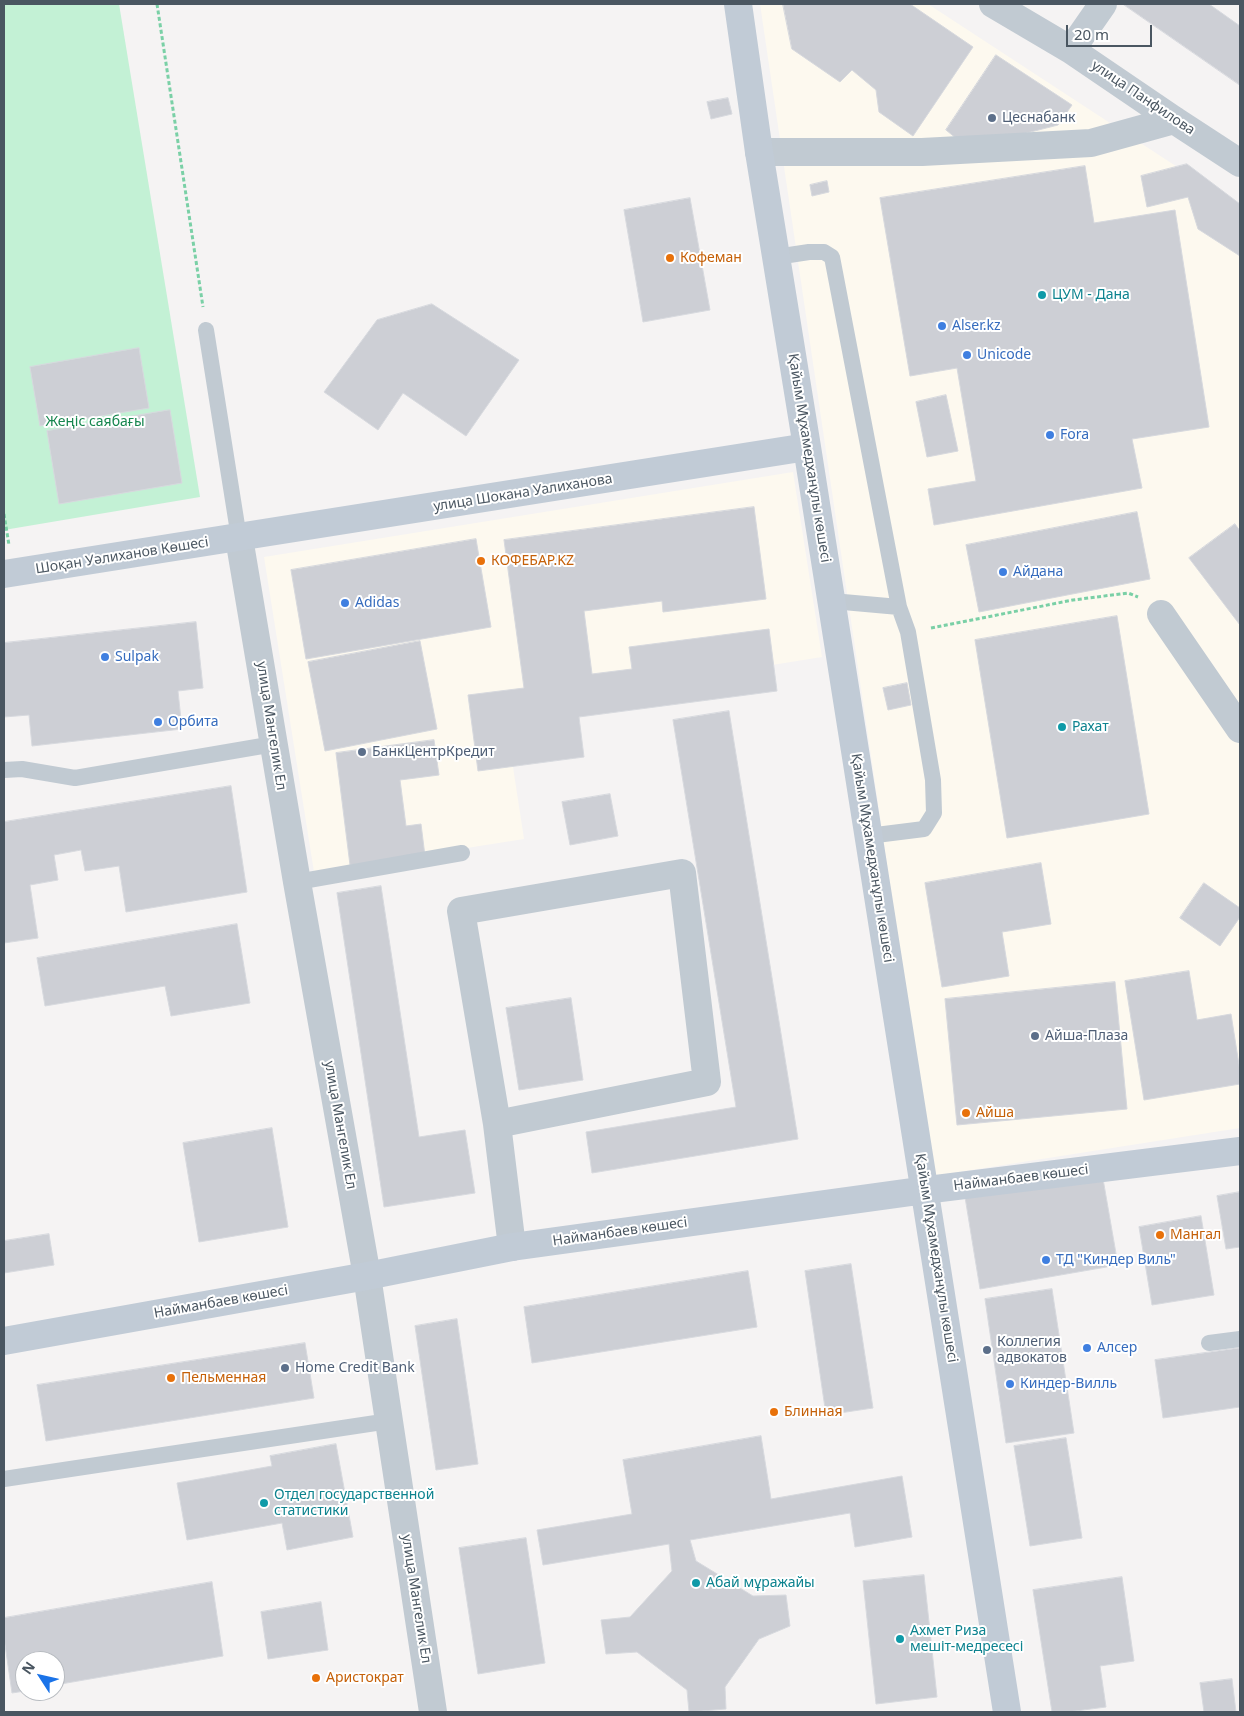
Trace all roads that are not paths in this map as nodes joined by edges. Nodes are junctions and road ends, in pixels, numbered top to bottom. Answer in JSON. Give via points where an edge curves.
{"nodes":[{"id":1,"x":738,"y":4,"type":"edge"},
{"id":2,"x":993,"y":4,"type":"edge"},
{"id":3,"x":1104,"y":4,"type":"edge"},
{"id":4,"x":1071,"y":50,"type":"junction"},
{"id":5,"x":1174,"y":120,"type":"junction"},
{"id":6,"x":759,"y":152,"type":"junction"},
{"id":7,"x":1240,"y":163,"type":"edge"},
{"id":8,"x":776,"y":257,"type":"junction"},
{"id":9,"x":206,"y":330,"type":"road end"},
{"id":10,"x":808,"y":447,"type":"junction"},
{"id":11,"x":240,"y":538,"type":"junction"},
{"id":12,"x":4,"y":574,"type":"edge"},
{"id":13,"x":832,"y":601,"type":"junction"},
{"id":14,"x":900,"y":607,"type":"junction"},
{"id":15,"x":1161,"y":614,"type":"road end"},
{"id":16,"x":1240,"y":730,"type":"edge"},
{"id":17,"x":274,"y":744,"type":"junction"},
{"id":18,"x":4,"y":770,"type":"edge"},
{"id":19,"x":868,"y":836,"type":"junction"},
{"id":20,"x":462,"y":853,"type":"dead end"},
{"id":21,"x":297,"y":882,"type":"junction"},
{"id":22,"x":497,"y":1124,"type":"junction"},
{"id":23,"x":1240,"y":1151,"type":"edge"},
{"id":24,"x":926,"y":1190,"type":"junction"},
{"id":25,"x":512,"y":1247,"type":"junction"},
{"id":26,"x":367,"y":1276,"type":"junction"},
{"id":27,"x":1240,"y":1338,"type":"edge"},
{"id":28,"x":4,"y":1340,"type":"edge"},
{"id":29,"x":1209,"y":1343,"type":"dead end"},
{"id":30,"x":389,"y":1421,"type":"junction"},
{"id":31,"x":4,"y":1479,"type":"edge"},
{"id":32,"x":433,"y":1712,"type":"edge"},
{"id":33,"x":1007,"y":1712,"type":"edge"}],
"edges":[{"from":1,"to":6,"type":"street","name":"Қайым Мұхамедханұлы көшесі"},
{"from":2,"to":4,"type":"street","name":"улица Панфилова"},
{"from":3,"to":4,"type":"street"},
{"from":4,"to":5,"type":"street","name":"улица Панфилова"},
{"from":5,"to":6,"type":"street","via":[[1092,142],[922,152]]},
{"from":5,"to":7,"type":"street","name":"улица Панфилова"},
{"from":6,"to":8,"type":"street","name":"Қайым Мұхамедханұлы көшесі"},
{"from":8,"to":10,"type":"street","name":"Қайым Мұхамедханұлы көшесі"},
{"from":8,"to":14,"type":"lane","via":[[824,252],[832,257]]},
{"from":9,"to":11,"type":"lane"},
{"from":10,"to":11,"type":"street","name":"улица Шокана Уалиханова"},
{"from":10,"to":13,"type":"street","name":"Қайым Мұхамедханұлы көшесі"},
{"from":11,"to":12,"type":"street","name":"Шоқан Уәлиханов Көшесі"},
{"from":11,"to":17,"type":"street","name":"улица Мангелик Ел"},
{"from":13,"to":14,"type":"lane"},
{"from":13,"to":19,"type":"street","name":"Қайым Мұхамедханұлы көшесі"},
{"from":14,"to":19,"type":"lane","via":[[908,632],[933,780],[934,813],[924,829]]},
{"from":15,"to":16,"type":"street"},
{"from":17,"to":18,"type":"lane","via":[[75,778],[22,769]]},
{"from":17,"to":21,"type":"street","name":"улица Мангелик Ел"},
{"from":19,"to":24,"type":"street","name":"Қайым Мұхамедханұлы көшесі"},
{"from":20,"to":21,"type":"lane"},
{"from":21,"to":26,"type":"street","name":"улица Мангелик Ел"},
{"from":22,"to":22,"type":"street","via":[[707,1082],[682,873],[461,912]]},
{"from":22,"to":25,"type":"street"},
{"from":23,"to":24,"type":"street","name":"Найманбаев көшесі"},
{"from":24,"to":25,"type":"street","name":"Найманбаев көшесі"},
{"from":24,"to":33,"type":"street","name":"Қайым Мұхамедханұлы көшесі"},
{"from":25,"to":26,"type":"street","name":"Найманбаев көшесі"},
{"from":26,"to":28,"type":"street","name":"Найманбаев көшесі"},
{"from":26,"to":30,"type":"street","name":"улица Мангелик Ел"},
{"from":27,"to":29,"type":"lane"},
{"from":30,"to":31,"type":"lane"},
{"from":30,"to":32,"type":"street","name":"улица Мангелик Ел"}]}
